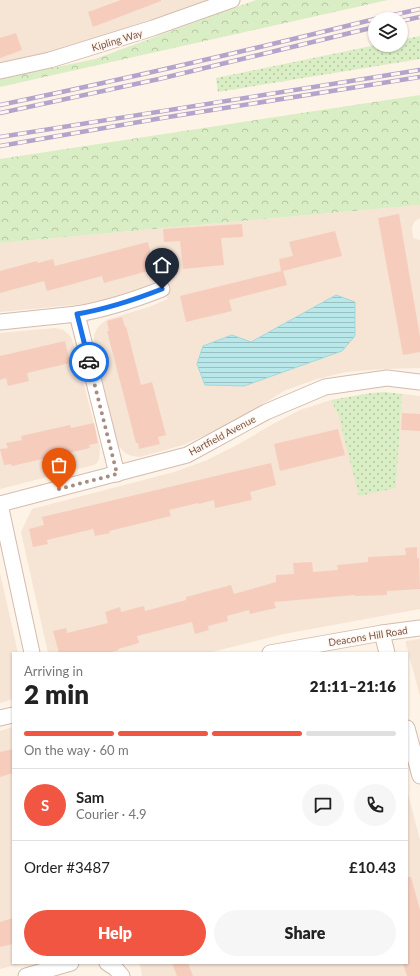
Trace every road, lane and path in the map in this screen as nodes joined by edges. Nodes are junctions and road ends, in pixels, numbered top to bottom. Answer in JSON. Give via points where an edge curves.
{"nodes":[{"id":1,"x":232,"y":0,"type":"edge"},
{"id":2,"x":0,"y":71,"type":"edge"},
{"id":3,"x":162,"y":289,"type":"dead end"},
{"id":4,"x":77,"y":314,"type":"junction"},
{"id":5,"x":0,"y":322,"type":"edge"},
{"id":6,"x":420,"y":382,"type":"edge"},
{"id":7,"x":117,"y":474,"type":"junction"},
{"id":8,"x":0,"y":504,"type":"edge"},
{"id":9,"x":420,"y":628,"type":"edge"},
{"id":10,"x":382,"y":633,"type":"junction"},
{"id":11,"x":32,"y":652,"type":"edge"},
{"id":12,"x":276,"y":652,"type":"edge"},
{"id":13,"x":387,"y":652,"type":"edge"},
{"id":14,"x":12,"y":715,"type":"edge"},
{"id":15,"x":0,"y":718,"type":"edge"},
{"id":16,"x":408,"y":732,"type":"edge"},
{"id":17,"x":420,"y":776,"type":"edge"},
{"id":18,"x":68,"y":964,"type":"edge"},
{"id":19,"x":108,"y":964,"type":"edge"},
{"id":20,"x":26,"y":976,"type":"edge"},
{"id":21,"x":122,"y":976,"type":"edge"}],
"edges":[{"from":1,"to":2,"type":"street","name":"Kipling Way","via":[[50,60]]},
{"from":3,"to":4,"type":"street","via":[[134,300]]},
{"from":4,"to":5,"type":"street"},
{"from":4,"to":7,"type":"street"},
{"from":6,"to":7,"type":"street","name":"Hartfield Avenue","via":[[387,378],[325,387],[266,412],[187,455]]},
{"from":7,"to":8,"type":"street","name":"Hartfield Avenue"},
{"from":8,"to":11,"type":"street","name":"Hartfield Avenue"},
{"from":9,"to":10,"type":"street","name":"Deacons Hill Road"},
{"from":10,"to":12,"type":"street","name":"Deacons Hill Road"},
{"from":10,"to":13,"type":"street"},
{"from":14,"to":15,"type":"street"},
{"from":16,"to":17,"type":"street"},
{"from":18,"to":20,"type":"street"},
{"from":19,"to":21,"type":"street"}]}
